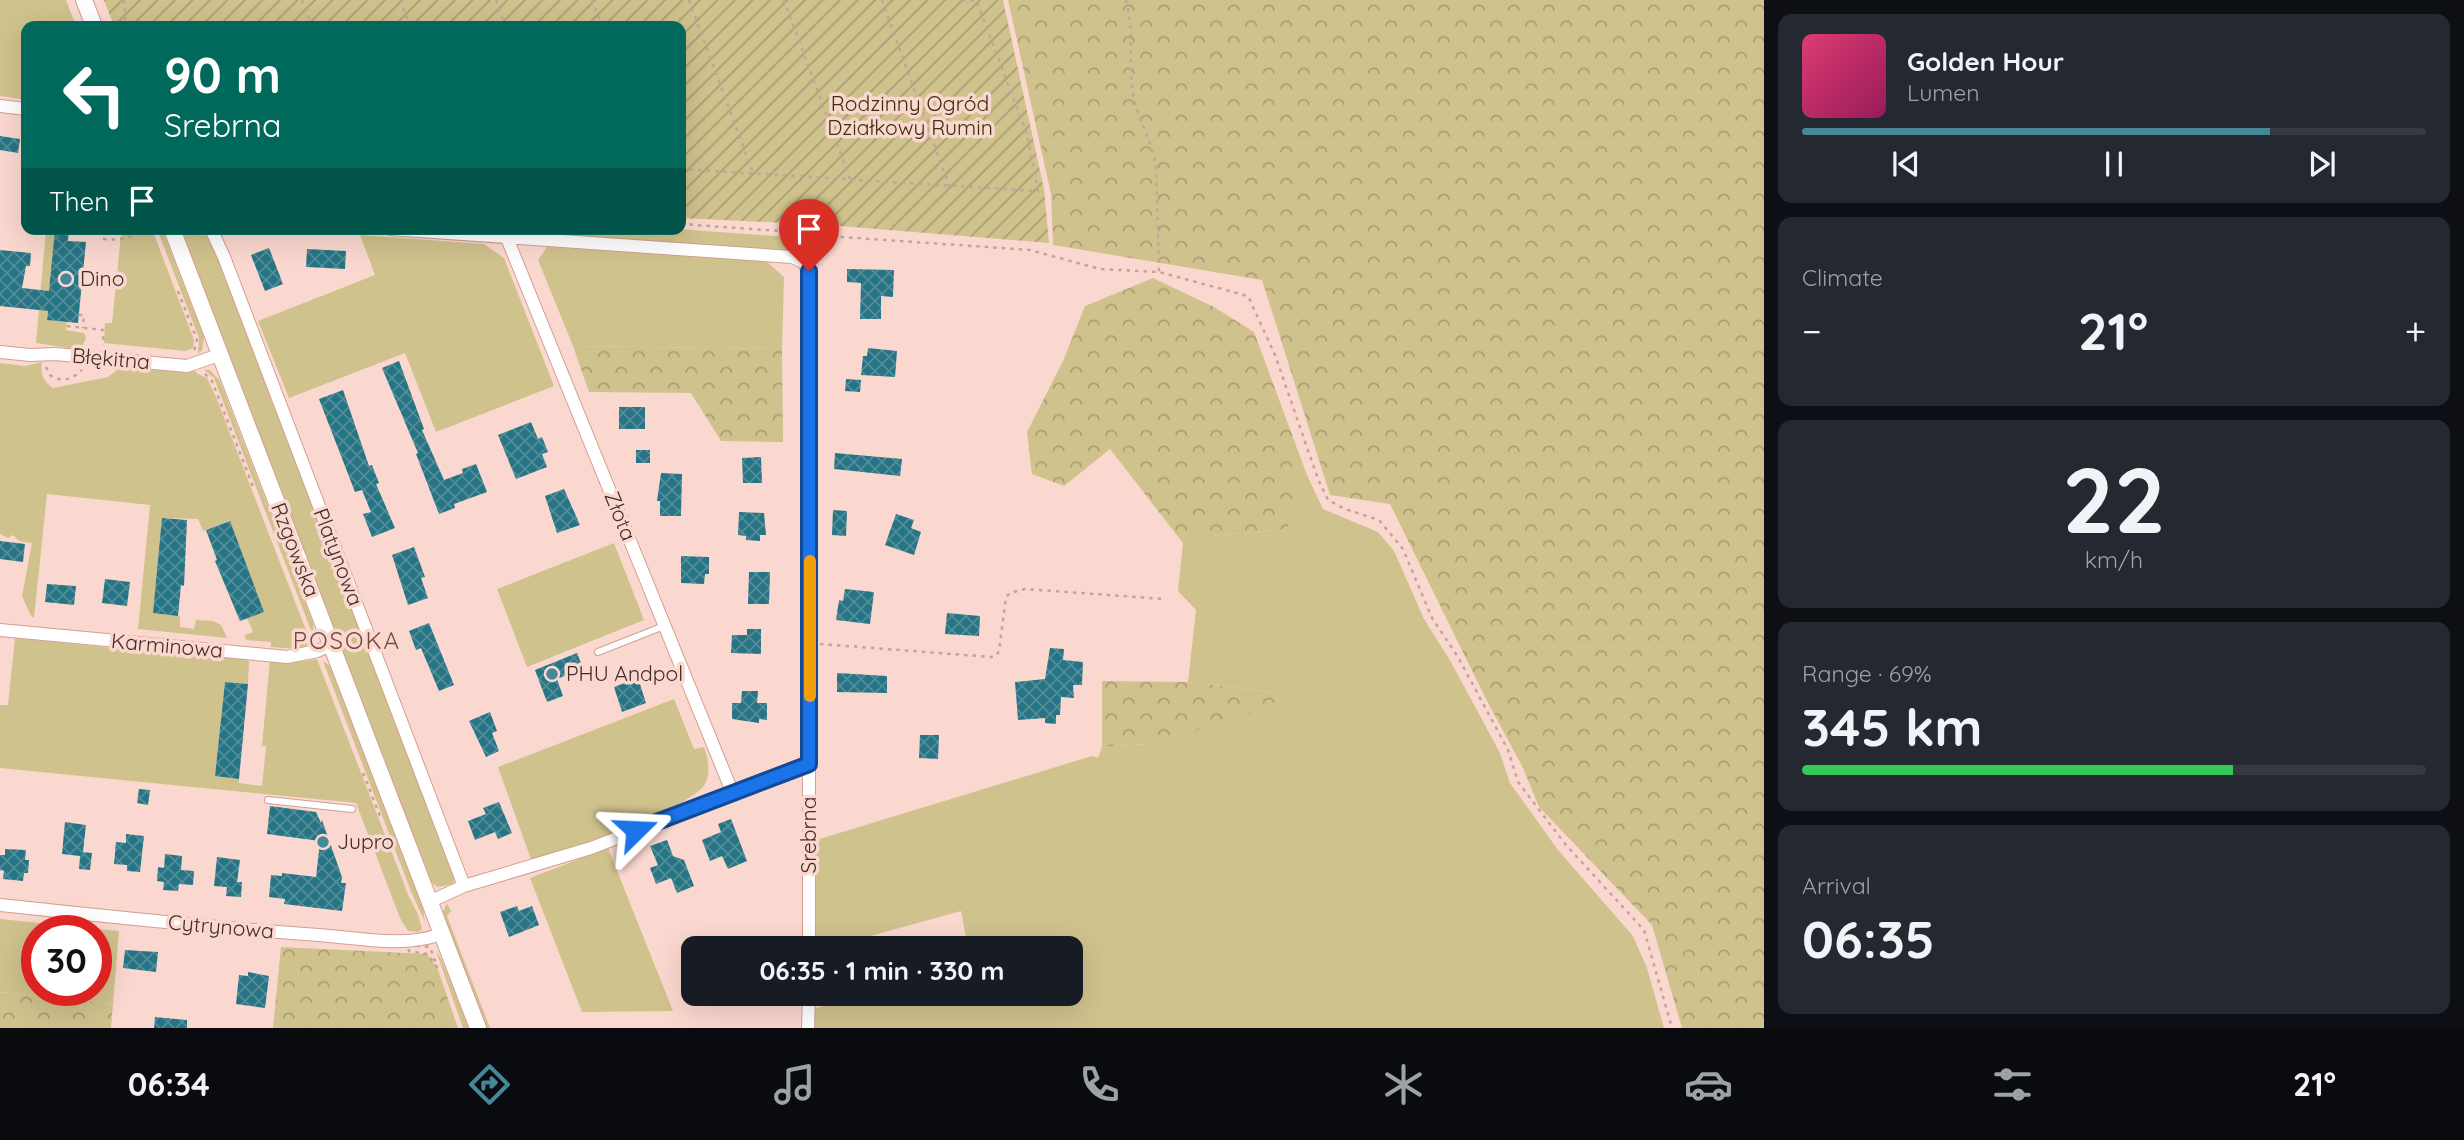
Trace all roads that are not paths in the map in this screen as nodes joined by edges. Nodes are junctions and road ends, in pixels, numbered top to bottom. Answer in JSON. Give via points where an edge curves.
{"nodes":[{"id":1,"x":85,"y":0,"type":"edge"},
{"id":2,"x":92,"y":21,"type":"edge"},
{"id":3,"x":0,"y":106,"type":"edge"},
{"id":4,"x":21,"y":109,"type":"edge"},
{"id":5,"x":174,"y":235,"type":"edge"},
{"id":6,"x":214,"y":235,"type":"edge"},
{"id":7,"x":468,"y":235,"type":"edge"},
{"id":8,"x":507,"y":238,"type":"junction"},
{"id":9,"x":0,"y":352,"type":"edge"},
{"id":10,"x":219,"y":355,"type":"junction"},
{"id":11,"x":664,"y":626,"type":"junction"},
{"id":12,"x":0,"y":630,"type":"edge"},
{"id":13,"x":332,"y":645,"type":"junction"},
{"id":14,"x":598,"y":652,"type":"dead end"},
{"id":15,"x":809,"y":764,"type":"junction"},
{"id":16,"x":733,"y":794,"type":"junction"},
{"id":17,"x":268,"y":800,"type":"dead end"},
{"id":18,"x":352,"y":809,"type":"dead end"},
{"id":19,"x":464,"y":886,"type":"junction"},
{"id":20,"x":429,"y":902,"type":"junction"},
{"id":21,"x":0,"y":905,"type":"edge"},
{"id":22,"x":441,"y":934,"type":"junction"},
{"id":23,"x":809,"y":936,"type":"edge"},
{"id":24,"x":808,"y":1006,"type":"edge"},
{"id":25,"x":478,"y":1028,"type":"edge"},
{"id":26,"x":808,"y":1028,"type":"edge"}],
"edges":[{"from":1,"to":2,"type":"street"},
{"from":3,"to":4,"type":"street"},
{"from":5,"to":10,"type":"street","name":"Rzgowska"},
{"from":6,"to":19,"type":"street","name":"Platynowa"},
{"from":7,"to":8,"type":"street"},
{"from":8,"to":11,"type":"street","name":"Złota"},
{"from":8,"to":15,"type":"street","name":"Srebrna","via":[[792,257],[809,271]]},
{"from":9,"to":10,"type":"street","name":"Błękitna","via":[[187,366]]},
{"from":10,"to":13,"type":"street","name":"Rzgowska"},
{"from":11,"to":14,"type":"lane"},
{"from":11,"to":16,"type":"street","name":"Złota"},
{"from":12,"to":13,"type":"street","name":"Karminowa","via":[[287,657]]},
{"from":13,"to":20,"type":"street","name":"Rzgowska"},
{"from":15,"to":16,"type":"street"},
{"from":15,"to":23,"type":"street","name":"Srebrna"},
{"from":16,"to":19,"type":"street","via":[[591,848]]},
{"from":17,"to":18,"type":"lane"},
{"from":19,"to":20,"type":"street"},
{"from":20,"to":22,"type":"street","name":"Rzgowska"},
{"from":21,"to":22,"type":"street","name":"Cytrynowa","via":[[227,929],[418,940]]},
{"from":22,"to":25,"type":"street","name":"Rzgowska"},
{"from":24,"to":26,"type":"street"}]}
